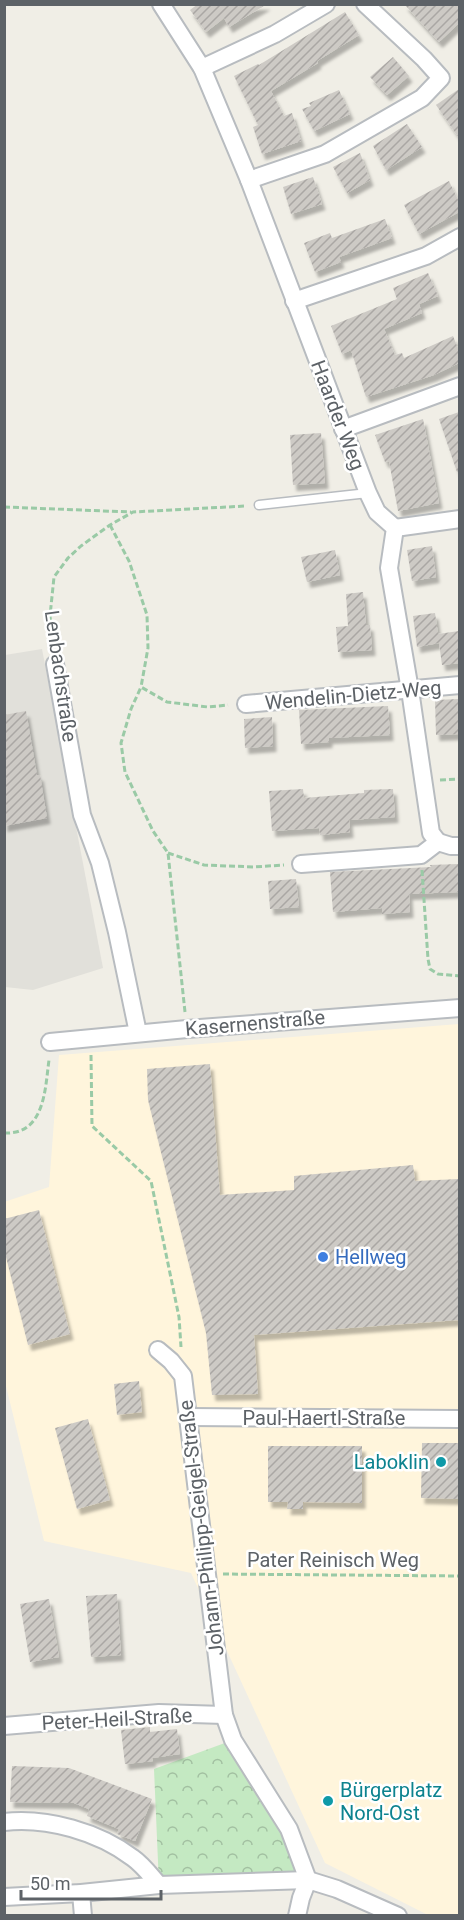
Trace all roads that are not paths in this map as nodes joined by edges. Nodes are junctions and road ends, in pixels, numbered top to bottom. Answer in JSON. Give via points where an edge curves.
{"nodes":[{"id":1,"x":161,"y":4,"type":"edge"},
{"id":2,"x":326,"y":4,"type":"edge"},
{"id":3,"x":365,"y":4,"type":"edge"},
{"id":4,"x":202,"y":68,"type":"junction"},
{"id":5,"x":249,"y":180,"type":"junction"},
{"id":6,"x":459,"y":237,"type":"edge"},
{"id":7,"x":294,"y":301,"type":"junction"},
{"id":8,"x":459,"y":386,"type":"edge"},
{"id":9,"x":343,"y":429,"type":"junction"},
{"id":10,"x":368,"y":493,"type":"junction"},
{"id":11,"x":259,"y":505,"type":"road end"},
{"id":12,"x":459,"y":519,"type":"edge"},
{"id":13,"x":394,"y":528,"type":"junction"},
{"id":14,"x":56,"y":664,"type":"road end"},
{"id":15,"x":459,"y":685,"type":"edge"},
{"id":16,"x":410,"y":690,"type":"junction"},
{"id":17,"x":246,"y":704,"type":"road end"},
{"id":18,"x":438,"y":842,"type":"junction"},
{"id":19,"x":459,"y":846,"type":"edge"},
{"id":20,"x":301,"y":864,"type":"road end"},
{"id":21,"x":459,"y":1008,"type":"edge"},
{"id":22,"x":138,"y":1033,"type":"junction"},
{"id":23,"x":51,"y":1042,"type":"road end"},
{"id":24,"x":158,"y":1350,"type":"dead end"},
{"id":25,"x":189,"y":1417,"type":"junction"},
{"id":26,"x":459,"y":1419,"type":"edge"},
{"id":27,"x":224,"y":1715,"type":"junction"},
{"id":28,"x":4,"y":1726,"type":"edge"},
{"id":29,"x":4,"y":1822,"type":"edge"},
{"id":30,"x":308,"y":1880,"type":"junction"},
{"id":31,"x":159,"y":1885,"type":"junction"},
{"id":32,"x":81,"y":1893,"type":"junction"},
{"id":33,"x":4,"y":1897,"type":"edge"},
{"id":34,"x":83,"y":1916,"type":"edge"},
{"id":35,"x":297,"y":1916,"type":"edge"},
{"id":36,"x":398,"y":1916,"type":"edge"}],
"edges":[{"from":1,"to":4,"type":"street","name":"Haarder Weg"},
{"from":2,"to":4,"type":"street","via":[[275,34]]},
{"from":3,"to":5,"type":"street","via":[[441,78],[414,102],[325,154]]},
{"from":4,"to":5,"type":"street","name":"Haarder Weg"},
{"from":5,"to":7,"type":"street","name":"Haarder Weg"},
{"from":6,"to":7,"type":"street","via":[[426,256]]},
{"from":7,"to":9,"type":"street","name":"Haarder Weg"},
{"from":8,"to":9,"type":"street"},
{"from":9,"to":10,"type":"street","name":"Haarder Weg"},
{"from":10,"to":11,"type":"lane"},
{"from":10,"to":13,"type":"street","name":"Haarder Weg","via":[[377,512]]},
{"from":12,"to":13,"type":"street"},
{"from":13,"to":16,"type":"street","via":[[388,568]]},
{"from":14,"to":22,"type":"street","name":"Lenbachstraße","via":[[82,815],[100,863]]},
{"from":15,"to":16,"type":"street","name":"Wendelin-Dietz-Weg"},
{"from":16,"to":17,"type":"street","name":"Wendelin-Dietz-Weg"},
{"from":16,"to":18,"type":"street","via":[[431,833]]},
{"from":18,"to":19,"type":"street"},
{"from":18,"to":20,"type":"street","via":[[421,855]]},
{"from":21,"to":22,"type":"street","name":"Kasernenstraße"},
{"from":22,"to":23,"type":"street","name":"Kasernenstraße"},
{"from":24,"to":25,"type":"street","name":"Johann-Philipp-Geigel-Straße","via":[[183,1376]]},
{"from":25,"to":26,"type":"street","name":"Paul-Haertl-Straße"},
{"from":25,"to":27,"type":"street","name":"Johann-Philipp-Geigel-Straße"},
{"from":27,"to":28,"type":"street","name":"Peter-Heil-Straße","via":[[159,1713]]},
{"from":27,"to":30,"type":"street","via":[[232,1740],[289,1829]]},
{"from":29,"to":31,"type":"street","via":[[66,1826],[104,1839],[135,1859]]},
{"from":30,"to":31,"type":"street"},
{"from":30,"to":35,"type":"street"},
{"from":30,"to":36,"type":"street","via":[[337,1888]]},
{"from":31,"to":32,"type":"street"},
{"from":32,"to":33,"type":"street"},
{"from":32,"to":34,"type":"street"}]}
